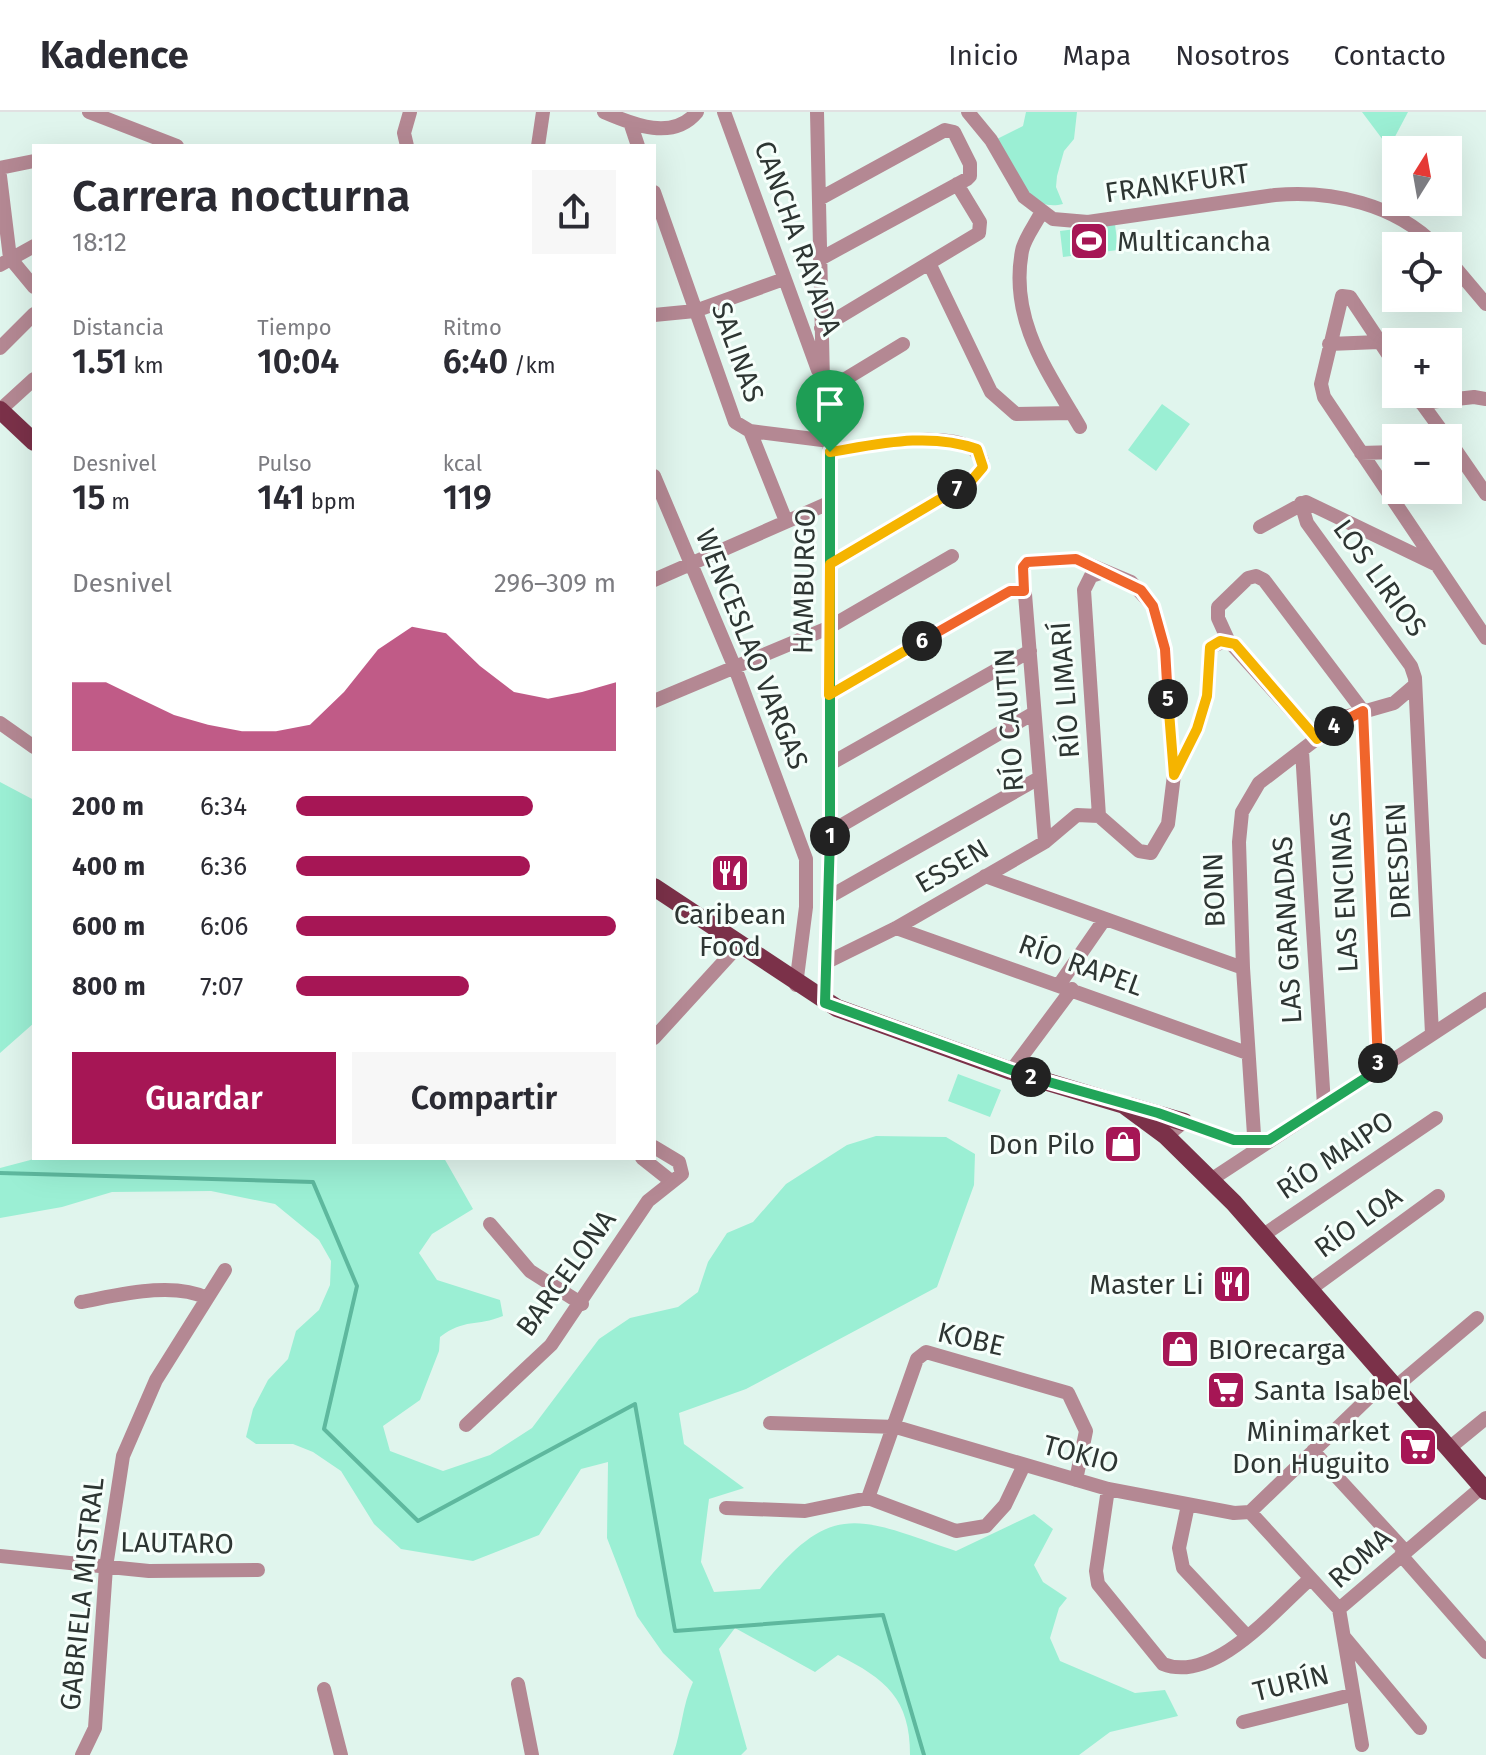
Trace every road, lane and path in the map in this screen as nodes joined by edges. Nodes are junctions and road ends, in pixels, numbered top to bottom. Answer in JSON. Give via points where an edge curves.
{"nodes":[{"id":1,"x":89,"y":112,"type":"edge"},
{"id":2,"x":410,"y":112,"type":"edge"},
{"id":3,"x":543,"y":112,"type":"edge"},
{"id":4,"x":604,"y":112,"type":"edge"},
{"id":5,"x":697,"y":112,"type":"edge"},
{"id":6,"x":724,"y":112,"type":"edge"},
{"id":7,"x":817,"y":112,"type":"edge"},
{"id":8,"x":968,"y":112,"type":"edge"},
{"id":9,"x":630,"y":122,"type":"junction"},
{"id":10,"x":172,"y":144,"type":"edge"},
{"id":11,"x":407,"y":144,"type":"edge"},
{"id":12,"x":538,"y":144,"type":"edge"},
{"id":13,"x":637,"y":144,"type":"edge"},
{"id":14,"x":32,"y":161,"type":"edge"},
{"id":15,"x":0,"y":168,"type":"edge"},
{"id":16,"x":0,"y":176,"type":"edge"},
{"id":17,"x":957,"y":184,"type":"junction"},
{"id":18,"x":656,"y":198,"type":"edge"},
{"id":19,"x":819,"y":199,"type":"junction"},
{"id":20,"x":1041,"y":213,"type":"junction"},
{"id":21,"x":1414,"y":232,"type":"edge"},
{"id":22,"x":32,"y":247,"type":"edge"},
{"id":23,"x":820,"y":259,"type":"junction"},
{"id":24,"x":5,"y":262,"type":"edge"},
{"id":25,"x":929,"y":263,"type":"junction"},
{"id":26,"x":1462,"y":276,"type":"edge"},
{"id":27,"x":904,"y":278,"type":"junction"},
{"id":28,"x":784,"y":279,"type":"junction"},
{"id":29,"x":32,"y":285,"type":"edge"},
{"id":30,"x":913,"y":291,"type":"dead end"},
{"id":31,"x":1486,"y":304,"type":"edge"},
{"id":32,"x":695,"y":311,"type":"junction"},
{"id":33,"x":656,"y":315,"type":"edge"},
{"id":34,"x":32,"y":316,"type":"edge"},
{"id":35,"x":821,"y":328,"type":"junction"},
{"id":36,"x":1379,"y":342,"type":"junction"},
{"id":37,"x":903,"y":344,"type":"dead end"},
{"id":38,"x":1329,"y":344,"type":"junction"},
{"id":39,"x":1382,"y":346,"type":"edge"},
{"id":40,"x":0,"y":348,"type":"edge"},
{"id":41,"x":32,"y":381,"type":"edge"},
{"id":42,"x":823,"y":387,"type":"junction"},
{"id":43,"x":1462,"y":397,"type":"edge"},
{"id":44,"x":1486,"y":399,"type":"edge"},
{"id":45,"x":0,"y":410,"type":"edge"},
{"id":46,"x":1072,"y":413,"type":"junction"},
{"id":47,"x":1080,"y":427,"type":"dead end"},
{"id":48,"x":750,"y":431,"type":"junction"},
{"id":49,"x":32,"y":440,"type":"edge"},
{"id":50,"x":830,"y":446,"type":"junction"},
{"id":51,"x":1382,"y":452,"type":"edge"},
{"id":52,"x":1361,"y":453,"type":"junction"},
{"id":53,"x":1462,"y":461,"type":"edge"},
{"id":54,"x":656,"y":481,"type":"edge"},
{"id":55,"x":1486,"y":494,"type":"edge"},
{"id":56,"x":831,"y":502,"type":"junction"},
{"id":57,"x":1301,"y":503,"type":"junction"},
{"id":58,"x":786,"y":521,"type":"junction"},
{"id":59,"x":1260,"y":527,"type":"dead end"},
{"id":60,"x":952,"y":556,"type":"dead end"},
{"id":61,"x":691,"y":564,"type":"junction"},
{"id":62,"x":830,"y":564,"type":"junction"},
{"id":63,"x":1438,"y":565,"type":"junction"},
{"id":64,"x":1103,"y":572,"type":"junction"},
{"id":65,"x":656,"y":579,"type":"edge"},
{"id":66,"x":1025,"y":593,"type":"junction"},
{"id":67,"x":828,"y":628,"type":"junction"},
{"id":68,"x":1486,"y":638,"type":"edge"},
{"id":69,"x":1228,"y":640,"type":"junction"},
{"id":70,"x":1030,"y":651,"type":"junction"},
{"id":71,"x":735,"y":668,"type":"junction"},
{"id":72,"x":1415,"y":685,"type":"junction"},
{"id":73,"x":829,"y":695,"type":"junction"},
{"id":74,"x":656,"y":700,"type":"edge"},
{"id":75,"x":1417,"y":708,"type":"junction"},
{"id":76,"x":1370,"y":710,"type":"junction"},
{"id":77,"x":1034,"y":713,"type":"junction"},
{"id":78,"x":0,"y":723,"type":"edge"},
{"id":79,"x":1317,"y":739,"type":"junction"},
{"id":80,"x":32,"y":746,"type":"edge"},
{"id":81,"x":1302,"y":751,"type":"junction"},
{"id":82,"x":830,"y":764,"type":"junction"},
{"id":83,"x":1174,"y":775,"type":"junction"},
{"id":84,"x":1039,"y":778,"type":"junction"},
{"id":85,"x":1099,"y":816,"type":"junction"},
{"id":86,"x":830,"y":832,"type":"junction"},
{"id":87,"x":1045,"y":842,"type":"junction"},
{"id":88,"x":985,"y":876,"type":"junction"},
{"id":89,"x":656,"y":888,"type":"edge"},
{"id":90,"x":829,"y":897,"type":"junction"},
{"id":91,"x":1104,"y":920,"type":"junction"},
{"id":92,"x":896,"y":928,"type":"junction"},
{"id":93,"x":739,"y":945,"type":"junction"},
{"id":94,"x":827,"y":962,"type":"junction"},
{"id":95,"x":1243,"y":968,"type":"junction"},
{"id":96,"x":796,"y":985,"type":"junction"},
{"id":97,"x":1066,"y":987,"type":"junction"},
{"id":98,"x":1486,"y":999,"type":"edge"},
{"id":99,"x":825,"y":1003,"type":"junction"},
{"id":100,"x":1432,"y":1034,"type":"junction"},
{"id":101,"x":656,"y":1036,"type":"edge"},
{"id":102,"x":1247,"y":1053,"type":"junction"},
{"id":103,"x":1378,"y":1070,"type":"junction"},
{"id":104,"x":1011,"y":1071,"type":"junction"},
{"id":105,"x":1124,"y":1105,"type":"junction"},
{"id":106,"x":1324,"y":1105,"type":"junction"},
{"id":107,"x":1436,"y":1118,"type":"dead end"},
{"id":108,"x":1184,"y":1122,"type":"junction"},
{"id":109,"x":1166,"y":1136,"type":"junction"},
{"id":110,"x":1234,"y":1140,"type":"junction"},
{"id":111,"x":1259,"y":1144,"type":"junction"},
{"id":112,"x":656,"y":1148,"type":"edge"},
{"id":113,"x":645,"y":1160,"type":"edge"},
{"id":114,"x":1233,"y":1164,"type":"junction"},
{"id":115,"x":1212,"y":1179,"type":"junction"},
{"id":116,"x":671,"y":1181,"type":"junction"},
{"id":117,"x":1438,"y":1196,"type":"dead end"},
{"id":118,"x":490,"y":1224,"type":"dead end"},
{"id":119,"x":1262,"y":1236,"type":"junction"},
{"id":120,"x":225,"y":1270,"type":"dead end"},
{"id":121,"x":1309,"y":1290,"type":"junction"},
{"id":122,"x":207,"y":1298,"type":"junction"},
{"id":123,"x":81,"y":1302,"type":"dead end"},
{"id":124,"x":582,"y":1304,"type":"junction"},
{"id":125,"x":1477,"y":1318,"type":"dead end"},
{"id":126,"x":1390,"y":1385,"type":"junction"},
{"id":127,"x":1486,"y":1418,"type":"edge"},
{"id":128,"x":770,"y":1423,"type":"dead end"},
{"id":129,"x":466,"y":1425,"type":"dead end"},
{"id":130,"x":896,"y":1427,"type":"junction"},
{"id":131,"x":1448,"y":1449,"type":"junction"},
{"id":132,"x":1313,"y":1451,"type":"junction"},
{"id":133,"x":1024,"y":1465,"type":"junction"},
{"id":134,"x":1076,"y":1480,"type":"junction"},
{"id":135,"x":1108,"y":1489,"type":"junction"},
{"id":136,"x":1484,"y":1489,"type":"edge"},
{"id":137,"x":868,"y":1498,"type":"junction"},
{"id":138,"x":1188,"y":1505,"type":"junction"},
{"id":139,"x":726,"y":1508,"type":"dead end"},
{"id":140,"x":1250,"y":1512,"type":"junction"},
{"id":141,"x":1403,"y":1553,"type":"junction"},
{"id":142,"x":0,"y":1556,"type":"edge"},
{"id":143,"x":106,"y":1567,"type":"junction"},
{"id":144,"x":258,"y":1570,"type":"dead end"},
{"id":145,"x":1310,"y":1579,"type":"junction"},
{"id":146,"x":1339,"y":1609,"type":"junction"},
{"id":147,"x":1246,"y":1635,"type":"junction"},
{"id":148,"x":1344,"y":1638,"type":"junction"},
{"id":149,"x":1486,"y":1652,"type":"edge"},
{"id":150,"x":518,"y":1684,"type":"dead end"},
{"id":151,"x":324,"y":1689,"type":"dead end"},
{"id":152,"x":1351,"y":1695,"type":"junction"},
{"id":153,"x":1243,"y":1722,"type":"dead end"},
{"id":154,"x":1420,"y":1728,"type":"dead end"},
{"id":155,"x":1362,"y":1745,"type":"dead end"},
{"id":156,"x":82,"y":1755,"type":"edge"},
{"id":157,"x":341,"y":1755,"type":"edge"},
{"id":158,"x":532,"y":1755,"type":"edge"}],
"edges":[{"from":1,"to":10,"type":"street"},
{"from":2,"to":11,"type":"street"},
{"from":3,"to":12,"type":"street"},
{"from":4,"to":9,"type":"street"},
{"from":5,"to":9,"type":"street","via":[[667,129]]},
{"from":6,"to":28,"type":"street","name":"CANCHA RAYADA"},
{"from":7,"to":19,"type":"street","name":"HAMBURGO"},
{"from":8,"to":20,"type":"street","via":[[1024,197]]},
{"from":9,"to":13,"type":"street"},
{"from":14,"to":15,"type":"street"},
{"from":16,"to":24,"type":"street"},
{"from":17,"to":19,"type":"street","via":[[971,171],[948,129]]},
{"from":17,"to":23,"type":"street"},
{"from":17,"to":25,"type":"street","via":[[981,230]]},
{"from":18,"to":32,"type":"street","name":"SALINAS"},
{"from":19,"to":23,"type":"street","name":"HAMBURGO"},
{"from":20,"to":21,"type":"street","name":"FRANKFURT","via":[[1066,222],[1088,222],[1275,195],[1329,196],[1374,207]]},
{"from":20,"to":46,"type":"street","via":[[1022,250],[1020,300],[1029,340]]},
{"from":22,"to":24,"type":"street"},
{"from":23,"to":35,"type":"street","name":"HAMBURGO"},
{"from":24,"to":29,"type":"street"},
{"from":25,"to":27,"type":"street"},
{"from":25,"to":46,"type":"street","via":[[991,392],[1016,414]]},
{"from":26,"to":31,"type":"street"},
{"from":27,"to":30,"type":"street"},
{"from":27,"to":35,"type":"street"},
{"from":28,"to":32,"type":"street"},
{"from":28,"to":42,"type":"street","name":"CANCHA RAYADA"},
{"from":32,"to":33,"type":"street"},
{"from":32,"to":48,"type":"street","name":"SALINAS","via":[[735,422]]},
{"from":34,"to":40,"type":"street"},
{"from":35,"to":42,"type":"street","name":"HAMBURGO"},
{"from":36,"to":38,"type":"street"},
{"from":36,"to":38,"type":"street","via":[[1344,295]]},
{"from":36,"to":39,"type":"street"},
{"from":37,"to":42,"type":"street"},
{"from":38,"to":52,"type":"street","via":[[1321,384],[1324,397]]},
{"from":41,"to":45,"type":"street"},
{"from":42,"to":50,"type":"street","name":"HAMBURGO"},
{"from":43,"to":44,"type":"street"},
{"from":45,"to":49,"type":"main road"},
{"from":46,"to":47,"type":"street"},
{"from":48,"to":50,"type":"street"},
{"from":48,"to":58,"type":"street","name":"SALINAS"},
{"from":50,"to":56,"type":"street","name":"HAMBURGO"},
{"from":50,"to":62,"type":"street","via":[[914,440],[960,443],[977,449],[983,467],[972,480]]},
{"from":51,"to":52,"type":"street"},
{"from":52,"to":63,"type":"street"},
{"from":53,"to":55,"type":"street"},
{"from":54,"to":61,"type":"street","name":"WENCESLAO VARGAS"},
{"from":56,"to":58,"type":"street"},
{"from":56,"to":62,"type":"street","name":"HAMBURGO"},
{"from":57,"to":59,"type":"street"},
{"from":57,"to":63,"type":"street"},
{"from":57,"to":72,"type":"street","name":"LOS LIRIOS","via":[[1307,523],[1411,666]]},
{"from":58,"to":61,"type":"street"},
{"from":60,"to":67,"type":"street"},
{"from":61,"to":65,"type":"street"},
{"from":61,"to":71,"type":"street","name":"WENCESLAO VARGAS"},
{"from":62,"to":67,"type":"street","name":"HAMBURGO"},
{"from":63,"to":68,"type":"street"},
{"from":64,"to":66,"type":"street","via":[[1070,558],[1027,562]]},
{"from":64,"to":83,"type":"street","via":[[1131,582],[1153,606],[1165,649]]},
{"from":64,"to":85,"type":"street","name":"RÍO LIMARÍ","via":[[1091,576],[1084,590]]},
{"from":66,"to":70,"type":"street","name":"RÍO CAUTIN"},
{"from":66,"to":73,"type":"street","via":[[1010,591]]},
{"from":67,"to":71,"type":"street"},
{"from":67,"to":73,"type":"street","name":"HAMBURGO"},
{"from":69,"to":76,"type":"street","via":[[1218,607],[1256,576]]},
{"from":69,"to":79,"type":"street"},
{"from":69,"to":83,"type":"street","via":[[1210,647],[1207,696]]},
{"from":70,"to":77,"type":"street","name":"RÍO CAUTIN"},
{"from":70,"to":82,"type":"street"},
{"from":71,"to":74,"type":"street"},
{"from":71,"to":96,"type":"street","name":"WENCESLAO VARGAS","via":[[806,859]]},
{"from":72,"to":75,"type":"street","name":"DRESDEN"},
{"from":72,"to":76,"type":"street","name":"BONN","via":[[1405,696]]},
{"from":73,"to":82,"type":"street","name":"HAMBURGO"},
{"from":75,"to":76,"type":"street","name":"BONN"},
{"from":75,"to":100,"type":"street","name":"DRESDEN"},
{"from":76,"to":79,"type":"street","name":"BONN","via":[[1345,717]]},
{"from":76,"to":103,"type":"street","name":"LAS ENCINAS"},
{"from":77,"to":84,"type":"street","name":"RÍO CAUTIN"},
{"from":77,"to":86,"type":"street"},
{"from":78,"to":80,"type":"street"},
{"from":79,"to":81,"type":"street","name":"BONN"},
{"from":81,"to":95,"type":"street","name":"BONN","via":[[1259,783],[1242,812]]},
{"from":81,"to":106,"type":"street","name":"LAS GRANADAS"},
{"from":82,"to":86,"type":"street","name":"HAMBURGO"},
{"from":83,"to":85,"type":"street","via":[[1168,824],[1151,853],[1139,851]]},
{"from":84,"to":87,"type":"street","name":"RÍO CAUTIN"},
{"from":84,"to":90,"type":"street"},
{"from":85,"to":87,"type":"street","name":"ESSEN","via":[[1077,815]]},
{"from":86,"to":90,"type":"street","name":"HAMBURGO"},
{"from":87,"to":88,"type":"street","name":"ESSEN"},
{"from":88,"to":91,"type":"street"},
{"from":88,"to":92,"type":"street","name":"ESSEN"},
{"from":89,"to":93,"type":"main road"},
{"from":90,"to":94,"type":"street","name":"HAMBURGO"},
{"from":91,"to":95,"type":"street"},
{"from":91,"to":97,"type":"street"},
{"from":92,"to":94,"type":"street","name":"ESSEN"},
{"from":92,"to":97,"type":"street","name":"RÍO RAPEL"},
{"from":93,"to":96,"type":"main road"},
{"from":93,"to":101,"type":"street"},
{"from":94,"to":99,"type":"street","name":"HAMBURGO"},
{"from":95,"to":102,"type":"street","name":"BONN"},
{"from":96,"to":99,"type":"main road"},
{"from":97,"to":102,"type":"street","name":"RÍO RAPEL"},
{"from":97,"to":104,"type":"street"},
{"from":98,"to":100,"type":"street"},
{"from":99,"to":104,"type":"main road"},
{"from":100,"to":103,"type":"street"},
{"from":102,"to":111,"type":"street","name":"BONN"},
{"from":103,"to":106,"type":"street"},
{"from":104,"to":105,"type":"main road"},
{"from":105,"to":108,"type":"main road"},
{"from":105,"to":109,"type":"main road"},
{"from":106,"to":111,"type":"street"},
{"from":107,"to":119,"type":"street","name":"RÍO MAIPO"},
{"from":108,"to":109,"type":"street"},
{"from":108,"to":110,"type":"street"},
{"from":109,"to":115,"type":"main road"},
{"from":110,"to":111,"type":"street"},
{"from":110,"to":114,"type":"street"},
{"from":111,"to":114,"type":"street"},
{"from":112,"to":116,"type":"street","via":[[682,1168]]},
{"from":113,"to":116,"type":"street"},
{"from":114,"to":115,"type":"street"},
{"from":115,"to":119,"type":"main road"},
{"from":116,"to":124,"type":"street","name":"BARCELONA","via":[[648,1201]]},
{"from":117,"to":121,"type":"street","name":"RÍO LOA"},
{"from":118,"to":124,"type":"street","via":[[530,1271]]},
{"from":119,"to":121,"type":"main road"},
{"from":120,"to":122,"type":"street","name":"GABRIELA MISTRAL"},
{"from":121,"to":126,"type":"main road"},
{"from":122,"to":123,"type":"street","via":[[191,1290]]},
{"from":122,"to":143,"type":"street","name":"GABRIELA MISTRAL","via":[[137,1417],[123,1456]]},
{"from":124,"to":129,"type":"street","name":"BARCELONA","via":[[551,1345]]},
{"from":125,"to":126,"type":"street"},
{"from":126,"to":131,"type":"main road"},
{"from":126,"to":132,"type":"street"},
{"from":127,"to":131,"type":"street"},
{"from":128,"to":130,"type":"street","name":"TOKIO"},
{"from":130,"to":133,"type":"street","name":"TOKIO"},
{"from":130,"to":134,"type":"street","name":"KOBE","via":[[923,1352],[1061,1389],[1072,1397],[1086,1431]]},
{"from":130,"to":137,"type":"street","name":"KOBE"},
{"from":131,"to":136,"type":"main road"},
{"from":132,"to":140,"type":"street"},
{"from":132,"to":141,"type":"street"},
{"from":133,"to":134,"type":"street","name":"TOKIO"},
{"from":133,"to":137,"type":"street","via":[[1005,1505],[986,1526],[956,1531]]},
{"from":134,"to":135,"type":"street","name":"TOKIO"},
{"from":135,"to":138,"type":"street","name":"TOKIO"},
{"from":135,"to":147,"type":"street","via":[[1098,1584],[1163,1664],[1177,1669],[1215,1660]]},
{"from":136,"to":141,"type":"street","name":"ROMA"},
{"from":137,"to":139,"type":"street","via":[[805,1511]]},
{"from":138,"to":140,"type":"street","name":"TOKIO"},
{"from":138,"to":147,"type":"street","via":[[1179,1548],[1183,1568]]},
{"from":140,"to":145,"type":"street"},
{"from":141,"to":146,"type":"street","name":"ROMA"},
{"from":141,"to":149,"type":"street"},
{"from":142,"to":143,"type":"street","name":"LAUTARO"},
{"from":143,"to":144,"type":"street","name":"LAUTARO"},
{"from":143,"to":156,"type":"street","name":"GABRIELA MISTRAL","via":[[95,1728]]},
{"from":145,"to":146,"type":"street"},
{"from":145,"to":147,"type":"street"},
{"from":146,"to":148,"type":"street","name":"ROMA"},
{"from":148,"to":152,"type":"street","name":"ROMA"},
{"from":148,"to":154,"type":"street"},
{"from":150,"to":158,"type":"street"},
{"from":151,"to":157,"type":"street"},
{"from":152,"to":153,"type":"street","name":"TURÍN"},
{"from":152,"to":155,"type":"street","name":"ROMA"}]}
